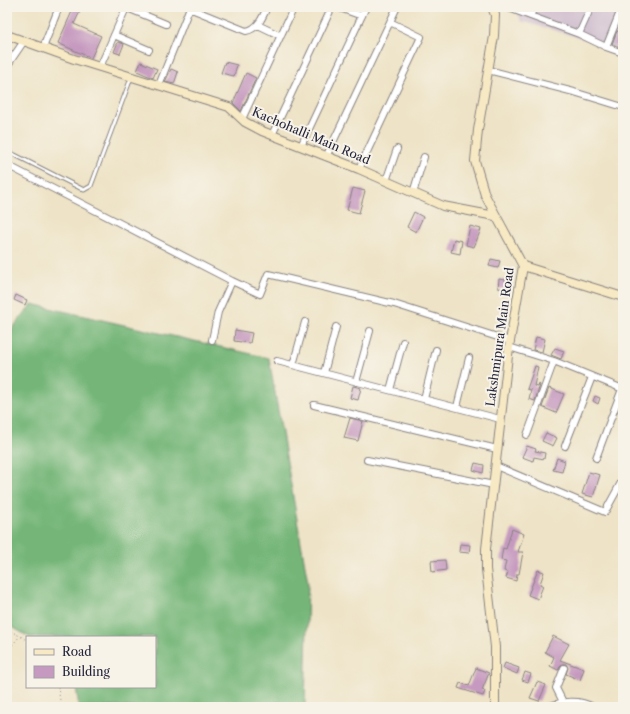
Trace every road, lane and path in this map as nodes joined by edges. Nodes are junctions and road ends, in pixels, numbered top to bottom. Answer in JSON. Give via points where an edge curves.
{"nodes":[{"id":1,"x":59,"y":7,"type":"edge"},
{"id":2,"x":126,"y":7,"type":"edge"},
{"id":3,"x":267,"y":7,"type":"edge"},
{"id":4,"x":294,"y":7,"type":"edge"},
{"id":5,"x":332,"y":7,"type":"edge"},
{"id":6,"x":337,"y":7,"type":"edge"},
{"id":7,"x":366,"y":7,"type":"edge"},
{"id":8,"x":397,"y":7,"type":"edge"},
{"id":9,"x":492,"y":7,"type":"edge"},
{"id":10,"x":506,"y":7,"type":"edge"},
{"id":11,"x":533,"y":7,"type":"edge"},
{"id":12,"x":591,"y":7,"type":"edge"},
{"id":13,"x":622,"y":7,"type":"edge"},
{"id":14,"x":190,"y":8,"type":"edge"},
{"id":15,"x":362,"y":16,"type":"junction"},
{"id":16,"x":531,"y":16,"type":"junction"},
{"id":17,"x":390,"y":22,"type":"junction"},
{"id":18,"x":166,"y":24,"type":"dead end"},
{"id":19,"x":258,"y":25,"type":"junction"},
{"id":20,"x":579,"y":34,"type":"junction"},
{"id":21,"x":7,"y":35,"type":"edge"},
{"id":22,"x":114,"y":35,"type":"junction"},
{"id":23,"x":281,"y":36,"type":"junction"},
{"id":24,"x":24,"y":41,"type":"junction"},
{"id":25,"x":606,"y":47,"type":"junction"},
{"id":26,"x":43,"y":48,"type":"junction"},
{"id":27,"x":149,"y":50,"type":"dead end"},
{"id":28,"x":623,"y":53,"type":"edge"},
{"id":29,"x":7,"y":66,"type":"edge"},
{"id":30,"x":100,"y":67,"type":"junction"},
{"id":31,"x":488,"y":70,"type":"junction"},
{"id":32,"x":132,"y":76,"type":"junction"},
{"id":33,"x":159,"y":85,"type":"junction"},
{"id":34,"x":623,"y":107,"type":"edge"},
{"id":35,"x":242,"y":119,"type":"junction"},
{"id":36,"x":272,"y":135,"type":"junction"},
{"id":37,"x":301,"y":146,"type":"junction"},
{"id":38,"x":397,"y":148,"type":"dead end"},
{"id":39,"x":13,"y":154,"type":"dead end"},
{"id":40,"x":326,"y":157,"type":"junction"},
{"id":41,"x":424,"y":157,"type":"dead end"},
{"id":42,"x":7,"y":165,"type":"edge"},
{"id":43,"x":359,"y":169,"type":"junction"},
{"id":44,"x":386,"y":181,"type":"junction"},
{"id":45,"x":412,"y":193,"type":"junction"},
{"id":46,"x":494,"y":216,"type":"junction"},
{"id":47,"x":523,"y":266,"type":"junction"},
{"id":48,"x":232,"y":281,"type":"junction"},
{"id":49,"x":623,"y":297,"type":"edge"},
{"id":50,"x":305,"y":322,"type":"dead end"},
{"id":51,"x":336,"y":327,"type":"dead end"},
{"id":52,"x":370,"y":331,"type":"dead end"},
{"id":53,"x":212,"y":340,"type":"dead end"},
{"id":54,"x":403,"y":342,"type":"dead end"},
{"id":55,"x":509,"y":344,"type":"junction"},
{"id":56,"x":436,"y":350,"type":"dead end"},
{"id":57,"x":469,"y":358,"type":"dead end"},
{"id":58,"x":277,"y":361,"type":"dead end"},
{"id":59,"x":554,"y":361,"type":"junction"},
{"id":60,"x":293,"y":365,"type":"junction"},
{"id":61,"x":324,"y":373,"type":"junction"},
{"id":62,"x":592,"y":377,"type":"junction"},
{"id":63,"x":356,"y":382,"type":"junction"},
{"id":64,"x":622,"y":389,"type":"edge"},
{"id":65,"x":390,"y":390,"type":"junction"},
{"id":66,"x":424,"y":399,"type":"junction"},
{"id":67,"x":314,"y":405,"type":"dead end"},
{"id":68,"x":457,"y":407,"type":"junction"},
{"id":69,"x":500,"y":419,"type":"junction"},
{"id":70,"x":527,"y":435,"type":"dead end"},
{"id":71,"x":566,"y":446,"type":"dead end"},
{"id":72,"x":497,"y":448,"type":"junction"},
{"id":73,"x":596,"y":458,"type":"dead end"},
{"id":74,"x":367,"y":460,"type":"dead end"},
{"id":75,"x":496,"y":466,"type":"junction"},
{"id":76,"x":623,"y":478,"type":"edge"},
{"id":77,"x":494,"y":485,"type":"junction"},
{"id":78,"x":7,"y":629,"type":"edge"},
{"id":79,"x":20,"y":636,"type":"junction"},
{"id":80,"x":26,"y":639,"type":"edge"},
{"id":81,"x":7,"y":651,"type":"edge"},
{"id":82,"x":564,"y":668,"type":"dead end"},
{"id":83,"x":58,"y":688,"type":"edge"},
{"id":84,"x":563,"y":702,"type":"junction"},
{"id":85,"x":61,"y":707,"type":"edge"},
{"id":86,"x":495,"y":707,"type":"edge"},
{"id":87,"x":548,"y":707,"type":"edge"},
{"id":88,"x":593,"y":707,"type":"edge"}],
"edges":[{"from":1,"to":26,"type":"street"},
{"from":2,"to":18,"type":"street"},
{"from":2,"to":22,"type":"street"},
{"from":3,"to":19,"type":"street"},
{"from":4,"to":23,"type":"street"},
{"from":5,"to":36,"type":"street"},
{"from":6,"to":15,"type":"street"},
{"from":7,"to":15,"type":"street"},
{"from":8,"to":17,"type":"street"},
{"from":9,"to":31,"type":"main road","name":"Lakshmipura Main Road","via":[[495,15],[494,36]]},
{"from":10,"to":16,"type":"street"},
{"from":11,"to":16,"type":"street"},
{"from":12,"to":20,"type":"street"},
{"from":13,"to":25,"type":"street"},
{"from":14,"to":19,"type":"street","via":[[246,31]]},
{"from":14,"to":33,"type":"street"},
{"from":15,"to":37,"type":"street"},
{"from":16,"to":20,"type":"street"},
{"from":17,"to":40,"type":"street"},
{"from":17,"to":43,"type":"street","via":[[421,37]]},
{"from":19,"to":23,"type":"street"},
{"from":20,"to":25,"type":"street"},
{"from":21,"to":24,"type":"main road","name":"Kachohalli Main Road"},
{"from":22,"to":27,"type":"street"},
{"from":22,"to":30,"type":"street"},
{"from":23,"to":35,"type":"street"},
{"from":24,"to":26,"type":"main road","name":"Kachohalli Main Road"},
{"from":24,"to":29,"type":"street"},
{"from":25,"to":28,"type":"street"},
{"from":26,"to":30,"type":"main road","name":"Kachohalli Main Road"},
{"from":30,"to":32,"type":"main road","name":"Kachohalli Main Road"},
{"from":31,"to":34,"type":"street"},
{"from":31,"to":46,"type":"main road","name":"Lakshmipura Main Road","via":[[475,161]]},
{"from":32,"to":33,"type":"main road","name":"Kachohalli Main Road"},
{"from":32,"to":39,"type":"lane","via":[[91,186],[87,189],[84,190]]},
{"from":33,"to":35,"type":"main road","name":"Kachohalli Main Road","via":[[229,107]]},
{"from":35,"to":36,"type":"main road","name":"Kachohalli Main Road"},
{"from":36,"to":37,"type":"main road","name":"Kachohalli Main Road"},
{"from":37,"to":40,"type":"main road","name":"Kachohalli Main Road"},
{"from":38,"to":44,"type":"street"},
{"from":40,"to":43,"type":"main road","name":"Kachohalli Main Road"},
{"from":41,"to":45,"type":"street"},
{"from":42,"to":48,"type":"street"},
{"from":43,"to":44,"type":"main road","name":"Kachohalli Main Road"},
{"from":44,"to":45,"type":"main road","name":"Kachohalli Main Road"},
{"from":45,"to":46,"type":"main road","name":"Kachohalli Main Road","via":[[443,206]]},
{"from":46,"to":47,"type":"main road","name":"Lakshmipura Main Road"},
{"from":47,"to":49,"type":"main road"},
{"from":47,"to":55,"type":"main road","name":"Lakshmipura Main Road","via":[[522,283]]},
{"from":48,"to":53,"type":"street","via":[[218,312]]},
{"from":48,"to":55,"type":"street","via":[[260,294],[268,274],[394,304]]},
{"from":50,"to":60,"type":"street"},
{"from":51,"to":61,"type":"street"},
{"from":52,"to":63,"type":"street"},
{"from":54,"to":65,"type":"street"},
{"from":55,"to":59,"type":"street"},
{"from":55,"to":69,"type":"main road","name":"Lakshmipura Main Road"},
{"from":56,"to":66,"type":"street"},
{"from":57,"to":68,"type":"street"},
{"from":58,"to":60,"type":"street"},
{"from":59,"to":62,"type":"street"},
{"from":59,"to":70,"type":"street"},
{"from":60,"to":61,"type":"street"},
{"from":61,"to":63,"type":"street"},
{"from":62,"to":64,"type":"street"},
{"from":62,"to":71,"type":"street"},
{"from":63,"to":65,"type":"street"},
{"from":64,"to":73,"type":"street"},
{"from":65,"to":66,"type":"street"},
{"from":66,"to":68,"type":"street"},
{"from":67,"to":72,"type":"street"},
{"from":68,"to":69,"type":"street"},
{"from":69,"to":72,"type":"main road","name":"Lakshmipura Main Road"},
{"from":72,"to":75,"type":"main road","name":"Lakshmipura Main Road"},
{"from":74,"to":77,"type":"street"},
{"from":75,"to":76,"type":"street","via":[[605,512]]},
{"from":75,"to":77,"type":"main road","name":"Lakshmipura Main Road"},
{"from":77,"to":86,"type":"main road","name":"Lakshmipura Main Road","via":[[486,569],[496,647]]},
{"from":78,"to":79,"type":"path"},
{"from":79,"to":80,"type":"path"},
{"from":79,"to":81,"type":"path"},
{"from":82,"to":84,"type":"street","via":[[556,688]]},
{"from":83,"to":85,"type":"path"},
{"from":84,"to":87,"type":"street"},
{"from":84,"to":88,"type":"street","via":[[576,702]]}]}
